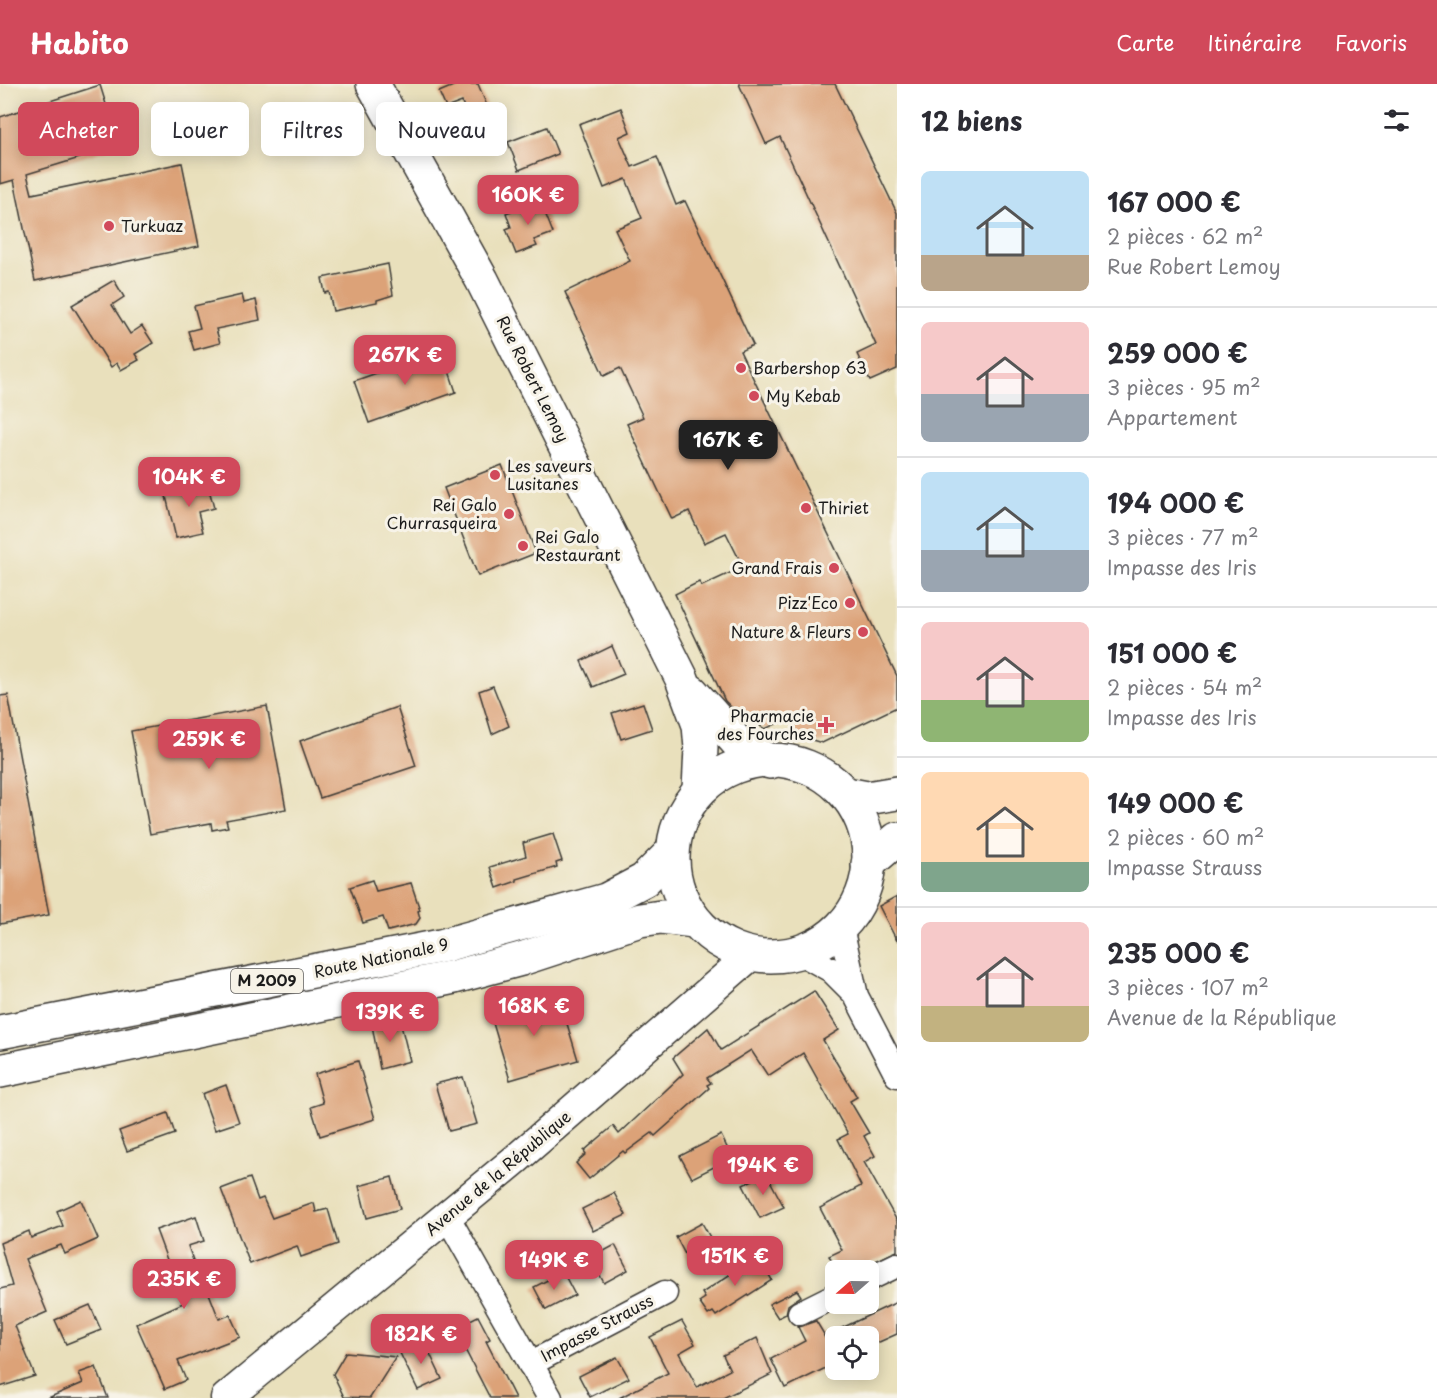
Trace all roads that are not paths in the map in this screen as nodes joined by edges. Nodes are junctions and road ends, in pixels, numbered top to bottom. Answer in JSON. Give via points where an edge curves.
{"nodes":[{"id":1,"x":373,"y":84,"type":"edge"},
{"id":2,"x":682,"y":679,"type":"junction"},
{"id":3,"x":771,"y":762,"type":"junction"},
{"id":4,"x":699,"y":790,"type":"junction"},
{"id":5,"x":897,"y":793,"type":"edge"},
{"id":6,"x":846,"y":794,"type":"junction"},
{"id":7,"x":897,"y":839,"type":"edge"},
{"id":8,"x":672,"y":852,"type":"junction"},
{"id":9,"x":868,"y":864,"type":"junction"},
{"id":10,"x":694,"y":921,"type":"junction"},
{"id":11,"x":841,"y":927,"type":"junction"},
{"id":12,"x":799,"y":952,"type":"junction"},
{"id":13,"x":751,"y":955,"type":"junction"},
{"id":14,"x":856,"y":996,"type":"junction"},
{"id":15,"x":0,"y":1032,"type":"edge"},
{"id":16,"x":0,"y":1071,"type":"edge"},
{"id":17,"x":897,"y":1075,"type":"edge"},
{"id":18,"x":447,"y":1216,"type":"junction"},
{"id":19,"x":897,"y":1265,"type":"edge"},
{"id":20,"x":879,"y":1274,"type":"edge"},
{"id":21,"x":664,"y":1293,"type":"dead end"},
{"id":22,"x":825,"y":1300,"type":"edge"},
{"id":23,"x":800,"y":1313,"type":"dead end"},
{"id":24,"x":530,"y":1364,"type":"junction"},
{"id":25,"x":233,"y":1394,"type":"edge"},
{"id":26,"x":550,"y":1398,"type":"edge"}],
"edges":[{"from":1,"to":2,"type":"main road","name":"Rue Robert Lemoy","via":[[482,280]]},
{"from":2,"to":3,"type":"main road","name":"Rue Robert Lemoy","via":[[737,742]]},
{"from":2,"to":4,"type":"main road","name":"Rue Robert Lemoy","via":[[699,725]]},
{"from":3,"to":4,"type":"main road","via":[[748,763],[728,770]]},
{"from":3,"to":6,"type":"main road","via":[[811,768]]},
{"from":4,"to":8,"type":"main road","via":[[677,830]]},
{"from":5,"to":6,"type":"main road","via":[[867,798]]},
{"from":6,"to":9,"type":"main road","via":[[863,823]]},
{"from":7,"to":9,"type":"main road"},
{"from":8,"to":10,"type":"main road","via":[[682,899]]},
{"from":8,"to":15,"type":"main road","name":"Route Nationale 9","number":"M 2009","via":[[644,880],[606,900],[452,943]]},
{"from":9,"to":11,"type":"main road","via":[[858,904]]},
{"from":10,"to":13,"type":"main road","via":[[723,943]]},
{"from":10,"to":16,"type":"main road","number":"M 2009","via":[[661,917],[640,920],[454,977]]},
{"from":11,"to":12,"type":"main road"},
{"from":11,"to":14,"type":"street"},
{"from":12,"to":13,"type":"main road"},
{"from":12,"to":14,"type":"street","via":[[831,970]]},
{"from":13,"to":18,"type":"street","name":"Avenue de la République"},
{"from":14,"to":17,"type":"street"},
{"from":18,"to":24,"type":"street"},
{"from":18,"to":25,"type":"street","name":"Avenue de la République"},
{"from":19,"to":20,"type":"street"},
{"from":21,"to":24,"type":"street","name":"Impasse Strauss"},
{"from":22,"to":23,"type":"street"},
{"from":24,"to":26,"type":"street"}]}
